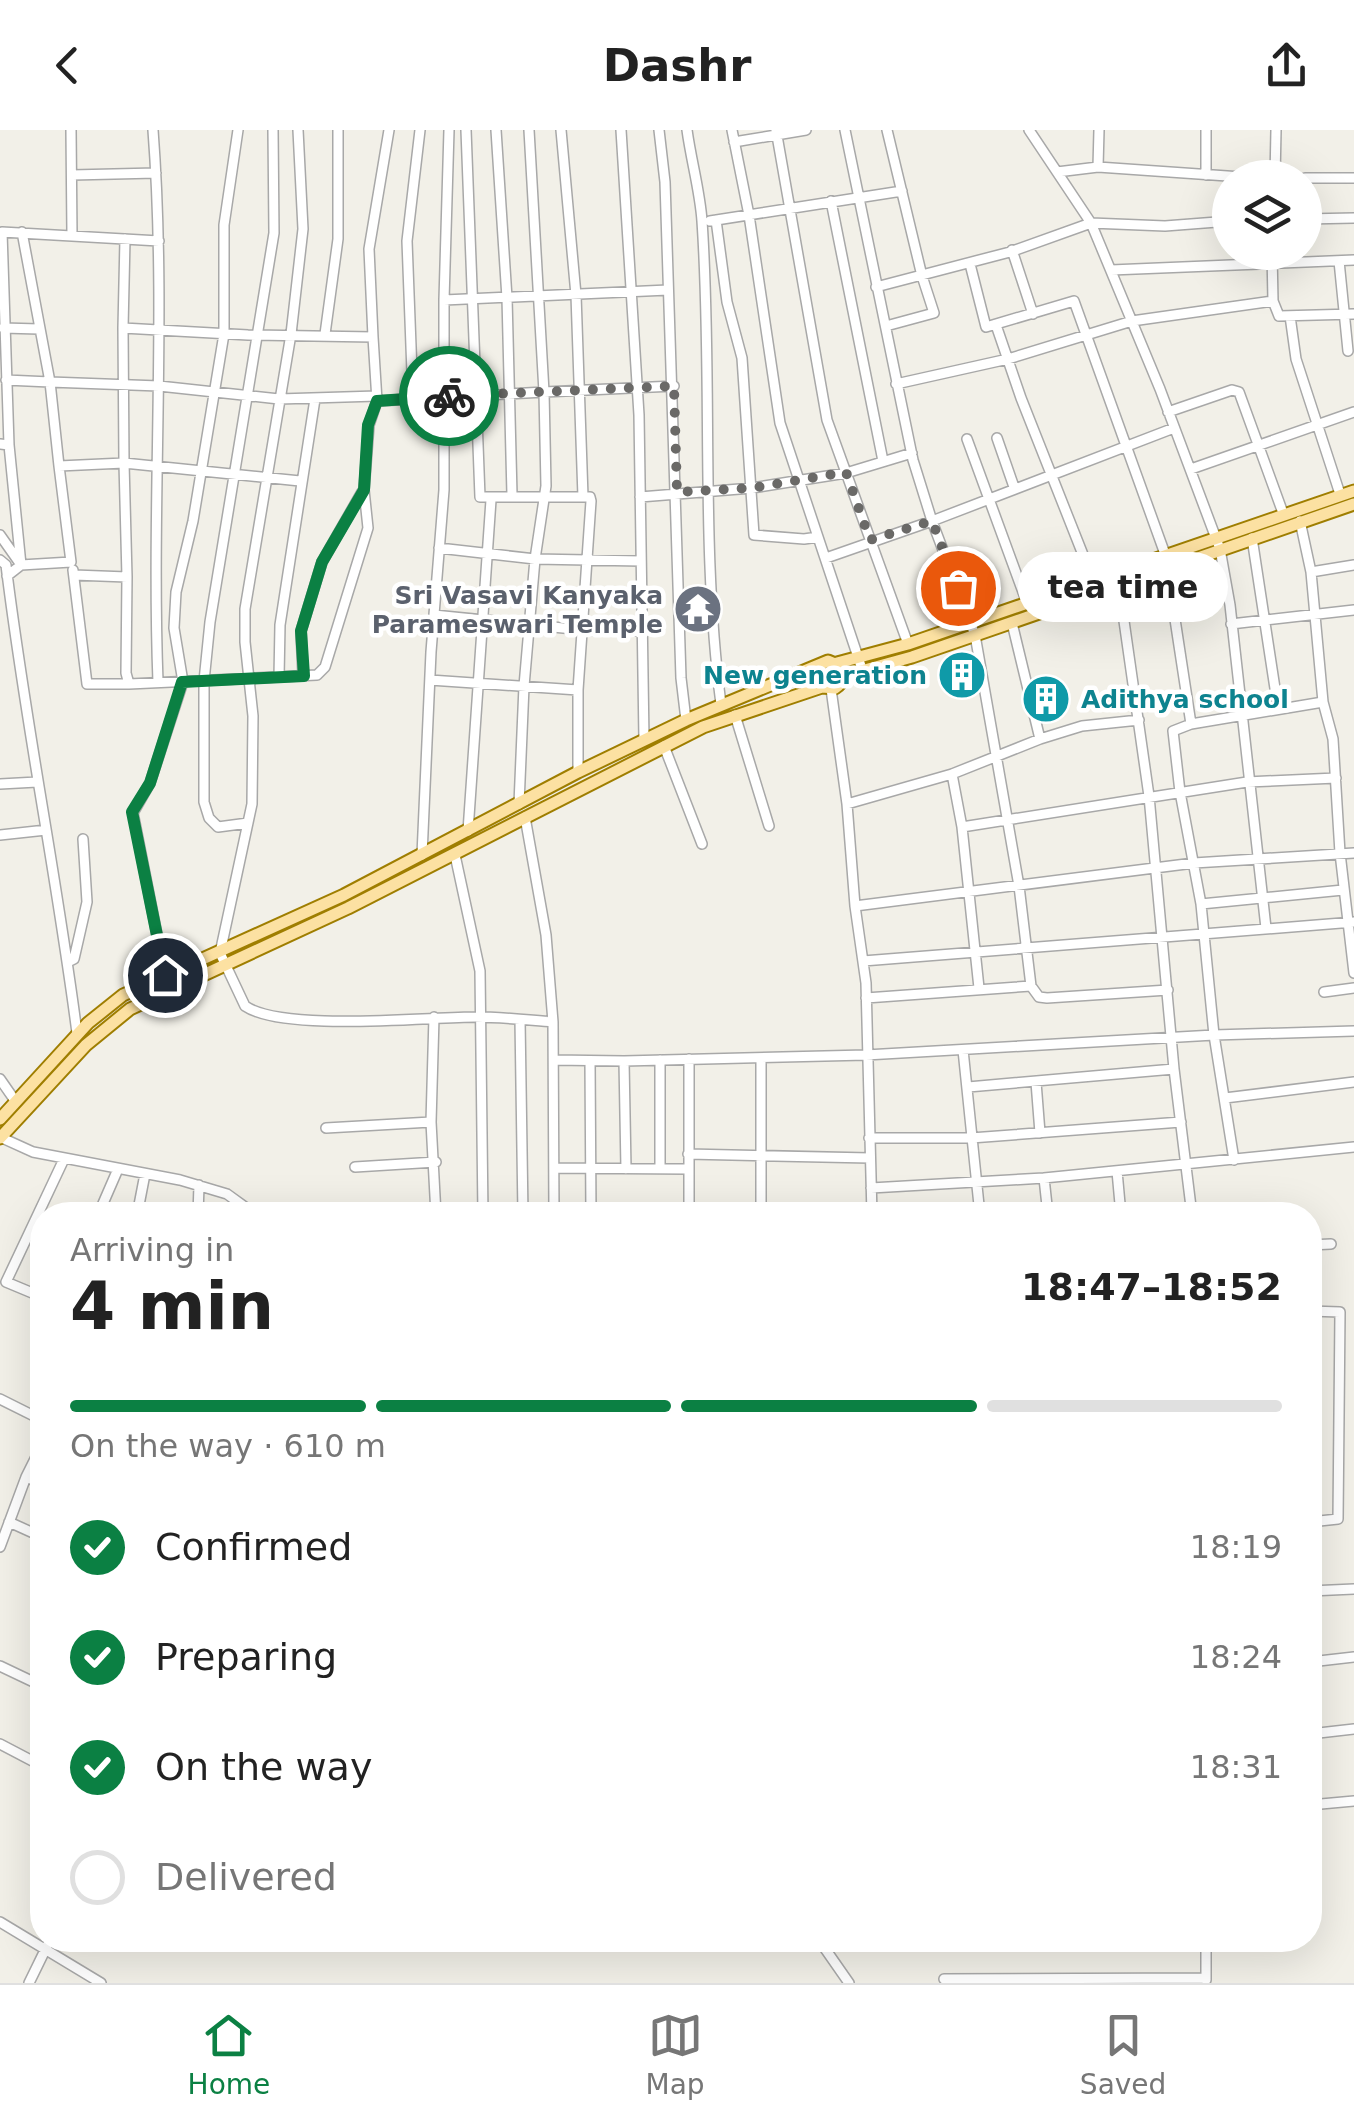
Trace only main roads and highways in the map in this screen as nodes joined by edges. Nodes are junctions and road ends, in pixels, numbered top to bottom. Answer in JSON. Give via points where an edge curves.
{"nodes":[{"id":1,"x":1354,"y":490,"type":"edge"},
{"id":2,"x":1354,"y":504,"type":"edge"},
{"id":3,"x":1218,"y":543,"type":"junction"},
{"id":4,"x":1166,"y":561,"type":"junction"},
{"id":5,"x":973,"y":628,"type":"junction"},
{"id":6,"x":837,"y":663,"type":"junction"},
{"id":7,"x":860,"y":663,"type":"junction"},
{"id":8,"x":818,"y":668,"type":"junction"},
{"id":9,"x":843,"y":676,"type":"junction"},
{"id":10,"x":826,"y":688,"type":"junction"},
{"id":11,"x":0,"y":1119,"type":"edge"},
{"id":12,"x":0,"y":1138,"type":"edge"}],
"edges":[{"from":1,"to":3,"type":"main road","via":[[1283,512]]},
{"from":2,"to":3,"type":"main road"},
{"from":3,"to":4,"type":"main road"},
{"from":4,"to":5,"type":"main road","via":[[1027,603]]},
{"from":4,"to":5,"type":"main road","via":[[1119,586],[1012,622]]},
{"from":5,"to":7,"type":"main road"},
{"from":5,"to":7,"type":"main road"},
{"from":6,"to":7,"type":"main road"},
{"from":6,"to":8,"type":"main road"},
{"from":6,"to":9,"type":"main road"},
{"from":7,"to":9,"type":"main road"},
{"from":8,"to":10,"type":"main road"},
{"from":8,"to":11,"type":"main road","via":[[686,720],[422,856],[111,1002]]},
{"from":9,"to":10,"type":"main road","via":[[838,686]]},
{"from":10,"to":12,"type":"main road","via":[[735,715],[664,746],[455,855],[146,1000],[86,1045]]}]}
